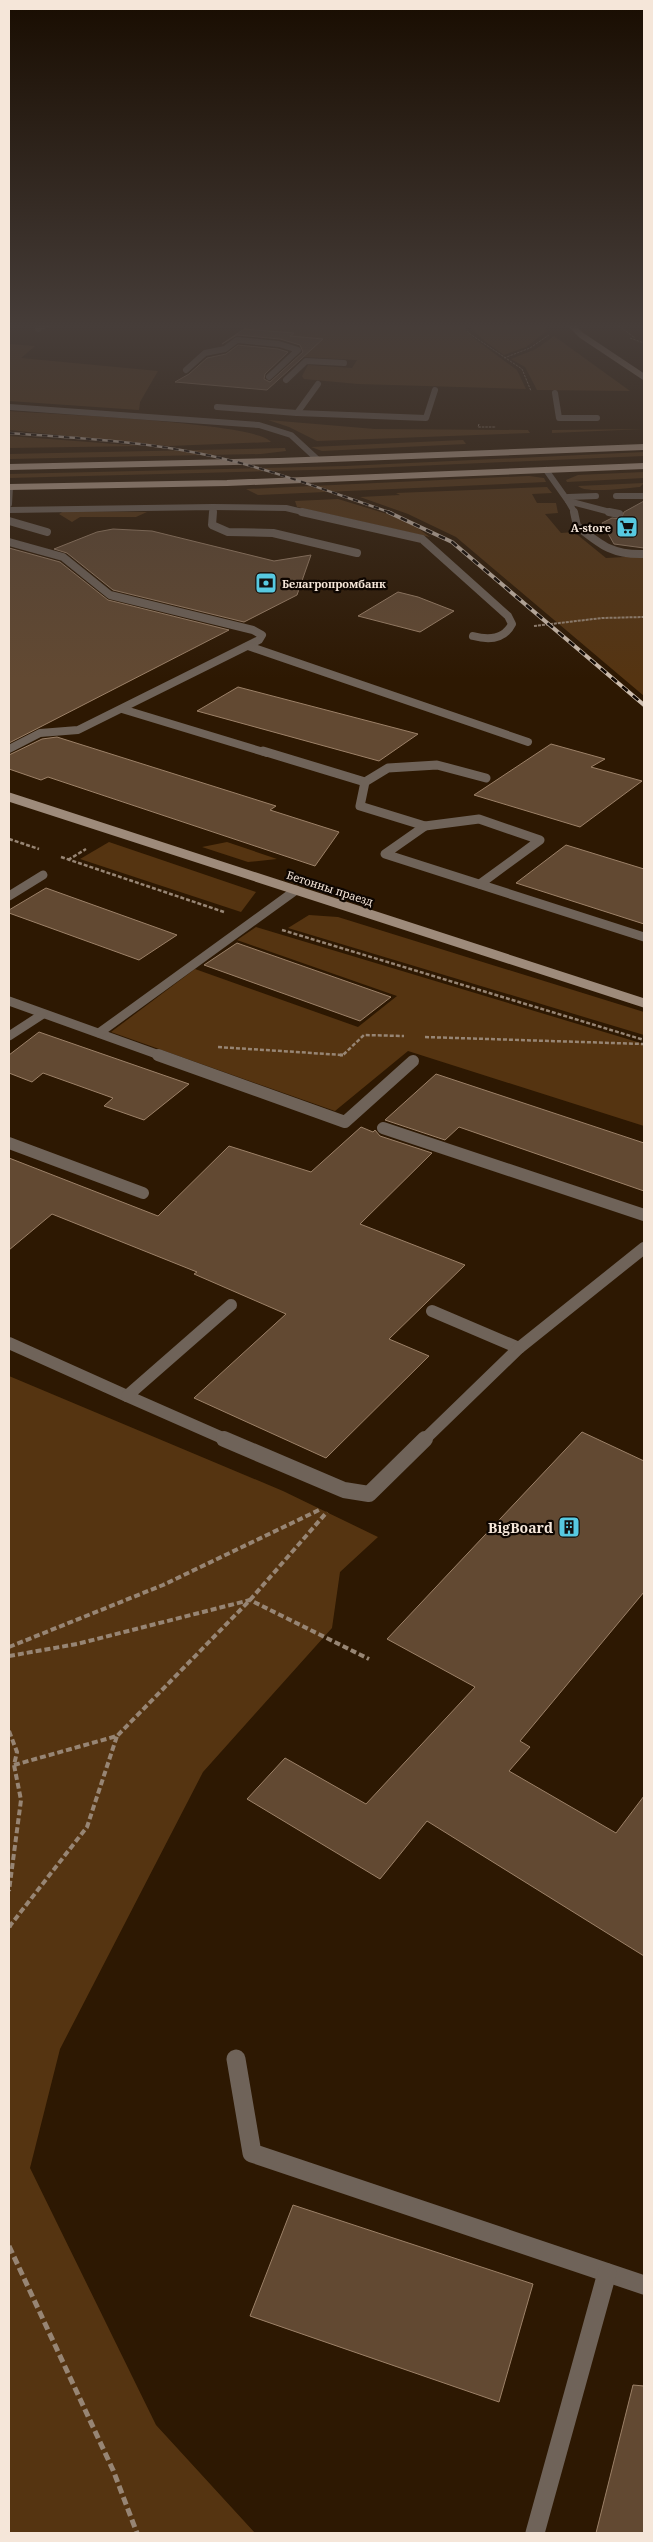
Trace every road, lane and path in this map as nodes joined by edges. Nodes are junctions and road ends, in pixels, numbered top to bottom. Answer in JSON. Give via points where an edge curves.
{"nodes":[{"id":1,"x":298,"y":442,"type":"edge"},
{"id":2,"x":644,"y":446,"type":"edge"},
{"id":3,"x":317,"y":459,"type":"junction"},
{"id":4,"x":644,"y":466,"type":"edge"},
{"id":5,"x":9,"y":467,"type":"edge"},
{"id":6,"x":546,"y":470,"type":"junction"},
{"id":7,"x":124,"y":475,"type":"junction"},
{"id":8,"x":10,"y":488,"type":"edge"},
{"id":9,"x":596,"y":496,"type":"dead end"},
{"id":10,"x":616,"y":496,"type":"dead end"},
{"id":11,"x":644,"y":496,"type":"edge"},
{"id":12,"x":566,"y":499,"type":"junction"},
{"id":13,"x":9,"y":504,"type":"edge"},
{"id":14,"x":611,"y":506,"type":"dead end"},
{"id":15,"x":213,"y":507,"type":"junction"},
{"id":16,"x":598,"y":509,"type":"junction"},
{"id":17,"x":9,"y":510,"type":"edge"},
{"id":18,"x":36,"y":510,"type":"junction"},
{"id":19,"x":619,"y":514,"type":"dead end"},
{"id":20,"x":54,"y":517,"type":"dead end"},
{"id":21,"x":9,"y":521,"type":"edge"},
{"id":22,"x":47,"y":532,"type":"dead end"},
{"id":23,"x":9,"y":542,"type":"edge"},
{"id":24,"x":602,"y":546,"type":"junction"},
{"id":25,"x":619,"y":547,"type":"dead end"},
{"id":26,"x":357,"y":553,"type":"dead end"},
{"id":27,"x":644,"y":554,"type":"edge"},
{"id":28,"x":644,"y":617,"type":"edge"},
{"id":29,"x":526,"y":626,"type":"dead end"},
{"id":30,"x":473,"y":636,"type":"dead end"},
{"id":31,"x":248,"y":646,"type":"junction"},
{"id":32,"x":122,"y":708,"type":"junction"},
{"id":33,"x":528,"y":742,"type":"dead end"},
{"id":34,"x":9,"y":749,"type":"edge"},
{"id":35,"x":486,"y":778,"type":"dead end"},
{"id":36,"x":365,"y":782,"type":"junction"},
{"id":37,"x":9,"y":797,"type":"edge"},
{"id":38,"x":425,"y":826,"type":"junction"},
{"id":39,"x":115,"y":831,"type":"junction"},
{"id":40,"x":9,"y":839,"type":"edge"},
{"id":41,"x":42,"y":851,"type":"dead end"},
{"id":42,"x":59,"y":857,"type":"dead end"},
{"id":43,"x":68,"y":860,"type":"junction"},
{"id":44,"x":43,"y":875,"type":"joint"},
{"id":45,"x":480,"y":884,"type":"junction"},
{"id":46,"x":296,"y":890,"type":"junction"},
{"id":47,"x":9,"y":896,"type":"edge"},
{"id":48,"x":253,"y":921,"type":"junction"},
{"id":49,"x":644,"y":937,"type":"edge"},
{"id":50,"x":9,"y":1000,"type":"edge"},
{"id":51,"x":644,"y":1003,"type":"edge"},
{"id":52,"x":43,"y":1014,"type":"junction"},
{"id":53,"x":99,"y":1033,"type":"junction"},
{"id":54,"x":9,"y":1036,"type":"edge"},
{"id":55,"x":412,"y":1036,"type":"dead end"},
{"id":56,"x":422,"y":1037,"type":"dead end"},
{"id":57,"x":644,"y":1040,"type":"edge"},
{"id":58,"x":644,"y":1044,"type":"edge"},
{"id":59,"x":216,"y":1047,"type":"dead end"},
{"id":60,"x":413,"y":1060,"type":"dead end"},
{"id":61,"x":383,"y":1128,"type":"dead end"},
{"id":62,"x":9,"y":1143,"type":"edge"},
{"id":63,"x":143,"y":1193,"type":"dead end"},
{"id":64,"x":644,"y":1215,"type":"edge"},
{"id":65,"x":644,"y":1248,"type":"edge"},
{"id":66,"x":231,"y":1304,"type":"dead end"},
{"id":67,"x":432,"y":1311,"type":"dead end"},
{"id":68,"x":9,"y":1343,"type":"edge"},
{"id":69,"x":519,"y":1348,"type":"junction"},
{"id":70,"x":127,"y":1396,"type":"junction"},
{"id":71,"x":250,"y":1600,"type":"junction"},
{"id":72,"x":9,"y":1646,"type":"edge"},
{"id":73,"x":9,"y":1656,"type":"edge"},
{"id":74,"x":368,"y":1659,"type":"dead end"},
{"id":75,"x":9,"y":1732,"type":"edge"},
{"id":76,"x":117,"y":1736,"type":"junction"},
{"id":77,"x":14,"y":1765,"type":"junction"},
{"id":78,"x":9,"y":1891,"type":"edge"},
{"id":79,"x":9,"y":1927,"type":"edge"},
{"id":80,"x":236,"y":2059,"type":"dead end"},
{"id":81,"x":9,"y":2246,"type":"edge"},
{"id":82,"x":607,"y":2273,"type":"junction"},
{"id":83,"x":644,"y":2285,"type":"edge"},
{"id":84,"x":137,"y":2533,"type":"edge"},
{"id":85,"x":534,"y":2533,"type":"edge"}],
"edges":[{"from":1,"to":3,"type":"lane"},
{"from":2,"to":3,"type":"main road"},
{"from":3,"to":7,"type":"main road","via":[[152,465]]},
{"from":4,"to":6,"type":"main road"},
{"from":5,"to":7,"type":"main road"},
{"from":6,"to":7,"type":"main road","via":[[227,483]]},
{"from":6,"to":12,"type":"lane"},
{"from":7,"to":8,"type":"main road"},
{"from":8,"to":13,"type":"lane"},
{"from":9,"to":12,"type":"lane"},
{"from":10,"to":11,"type":"lane"},
{"from":12,"to":16,"type":"lane"},
{"from":12,"to":24,"type":"lane","via":[[576,514],[577,526]]},
{"from":14,"to":16,"type":"lane"},
{"from":15,"to":18,"type":"lane"},
{"from":15,"to":26,"type":"lane","via":[[212,525],[226,532],[270,532]]},
{"from":15,"to":30,"type":"lane","via":[[286,508],[422,539],[508,616],[512,624],[500,636],[490,639]]},
{"from":16,"to":19,"type":"lane"},
{"from":17,"to":18,"type":"lane"},
{"from":18,"to":20,"type":"lane"},
{"from":21,"to":22,"type":"lane"},
{"from":23,"to":31,"type":"lane","via":[[63,557],[110,595],[254,630],[262,635]]},
{"from":24,"to":25,"type":"lane"},
{"from":24,"to":27,"type":"lane","via":[[622,556]]},
{"from":28,"to":29,"type":"path"},
{"from":31,"to":32,"type":"lane"},
{"from":31,"to":33,"type":"lane"},
{"from":32,"to":34,"type":"lane","via":[[78,730],[40,733]]},
{"from":32,"to":36,"type":"lane"},
{"from":35,"to":36,"type":"lane","via":[[437,765],[388,768]]},
{"from":36,"to":38,"type":"lane","via":[[360,806]]},
{"from":37,"to":39,"type":"street","name":"Бетонны праезд"},
{"from":38,"to":45,"type":"lane","via":[[385,854]]},
{"from":38,"to":45,"type":"lane","via":[[479,819],[540,840]]},
{"from":39,"to":43,"type":"path"},
{"from":39,"to":46,"type":"street","name":"Бетонны праезд"},
{"from":40,"to":41,"type":"path"},
{"from":42,"to":43,"type":"path"},
{"from":43,"to":44,"type":"path"},
{"from":43,"to":48,"type":"path"},
{"from":44,"to":47,"type":"lane"},
{"from":45,"to":49,"type":"lane"},
{"from":46,"to":48,"type":"lane"},
{"from":46,"to":51,"type":"street","name":"Бетонны праезд"},
{"from":48,"to":53,"type":"lane"},
{"from":48,"to":57,"type":"path"},
{"from":50,"to":52,"type":"lane"},
{"from":52,"to":53,"type":"lane"},
{"from":52,"to":54,"type":"lane"},
{"from":53,"to":60,"type":"lane","via":[[345,1122]]},
{"from":55,"to":59,"type":"path","via":[[364,1035],[343,1055]]},
{"from":56,"to":58,"type":"path"},
{"from":61,"to":64,"type":"lane"},
{"from":62,"to":63,"type":"lane"},
{"from":65,"to":69,"type":"lane"},
{"from":66,"to":70,"type":"lane"},
{"from":67,"to":69,"type":"lane"},
{"from":68,"to":70,"type":"lane"},
{"from":69,"to":70,"type":"lane","via":[[369,1494],[344,1490],[298,1472]]},
{"from":71,"to":72,"type":"path","via":[[328,1508],[163,1585]]},
{"from":71,"to":73,"type":"path","via":[[77,1644]]},
{"from":71,"to":74,"type":"path"},
{"from":71,"to":76,"type":"path"},
{"from":75,"to":77,"type":"path","via":[[17,1752]]},
{"from":76,"to":77,"type":"path"},
{"from":76,"to":79,"type":"path","via":[[87,1827]]},
{"from":77,"to":78,"type":"path","via":[[21,1800]]},
{"from":80,"to":82,"type":"lane","via":[[252,2154]]},
{"from":81,"to":84,"type":"path","via":[[113,2470]]},
{"from":82,"to":83,"type":"lane"},
{"from":82,"to":85,"type":"lane"}]}
